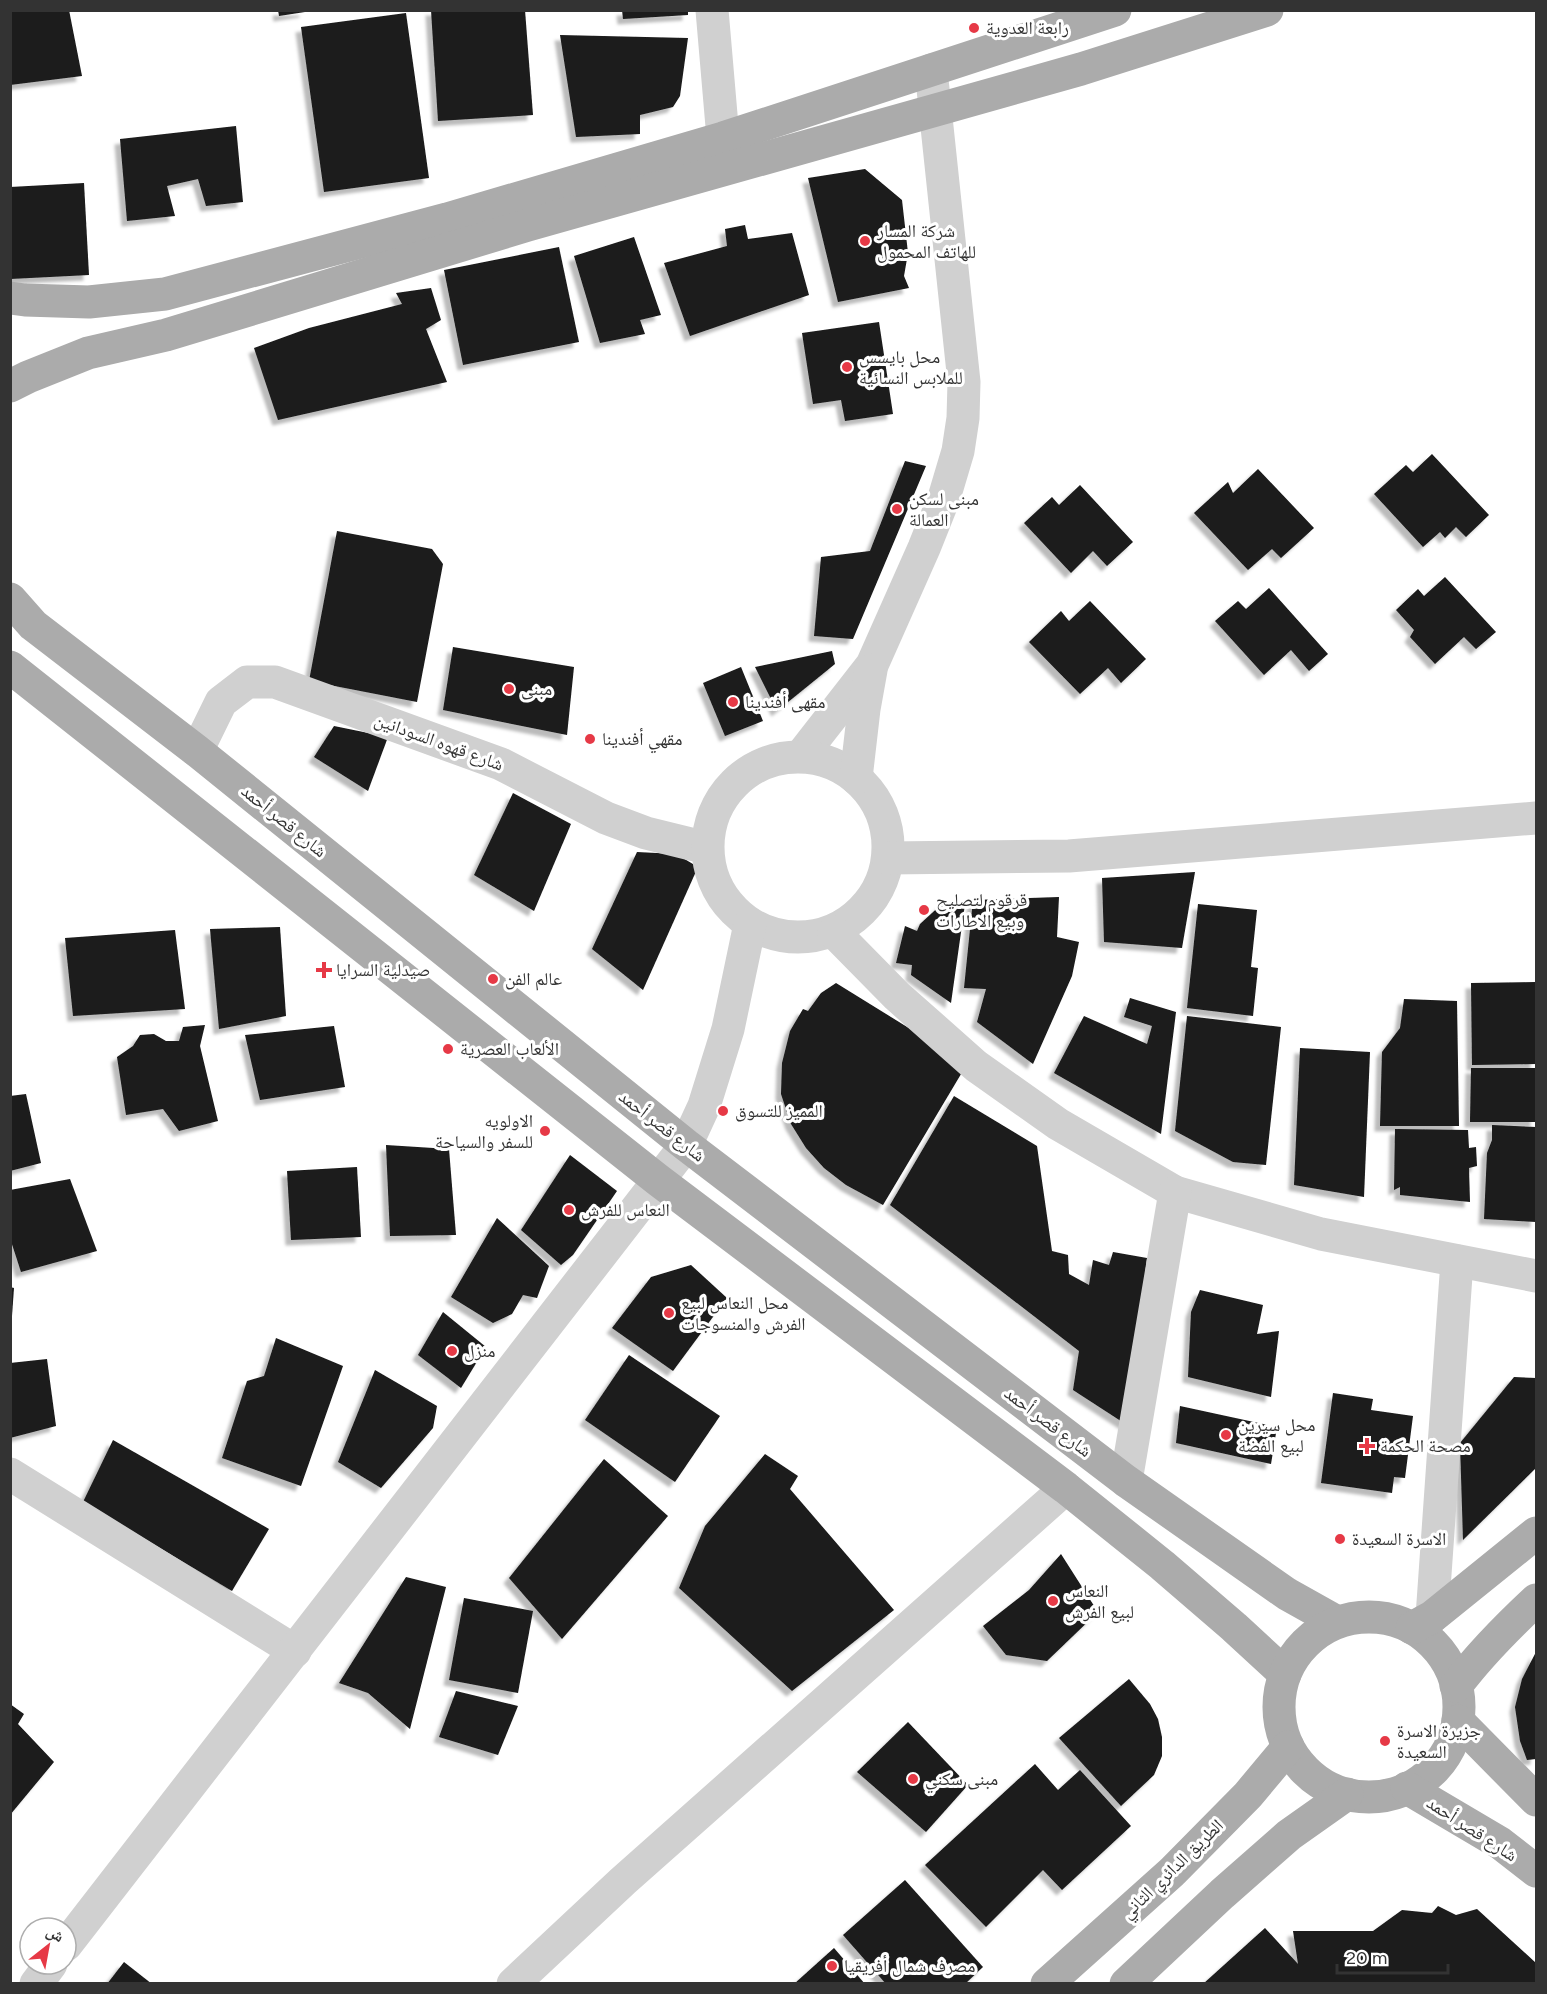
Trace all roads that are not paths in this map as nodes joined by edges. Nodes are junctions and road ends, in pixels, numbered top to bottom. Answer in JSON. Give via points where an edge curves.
{"nodes":[{"id":1,"x":712,"y":10,"type":"edge"},
{"id":2,"x":1115,"y":10,"type":"edge"},
{"id":3,"x":1267,"y":10,"type":"edge"},
{"id":4,"x":931,"y":70,"type":"junction"},
{"id":5,"x":934,"y":109,"type":"junction"},
{"id":6,"x":723,"y":138,"type":"junction"},
{"id":7,"x":10,"y":298,"type":"edge"},
{"id":8,"x":10,"y":386,"type":"edge"},
{"id":9,"x":10,"y":599,"type":"edge"},
{"id":10,"x":872,"y":665,"type":"junction"},
{"id":11,"x":10,"y":667,"type":"edge"},
{"id":12,"x":198,"y":751,"type":"junction"},
{"id":13,"x":801,"y":756,"type":"junction"},
{"id":14,"x":856,"y":777,"type":"junction"},
{"id":15,"x":1536,"y":818,"type":"edge"},
{"id":16,"x":707,"y":848,"type":"junction"},
{"id":17,"x":888,"y":858,"type":"junction"},
{"id":18,"x":750,"y":924,"type":"junction"},
{"id":19,"x":834,"y":932,"type":"junction"},
{"id":20,"x":686,"y":1145,"type":"junction"},
{"id":21,"x":658,"y":1180,"type":"junction"},
{"id":22,"x":1175,"y":1192,"type":"junction"},
{"id":23,"x":1457,"y":1261,"type":"junction"},
{"id":24,"x":1536,"y":1276,"type":"edge"},
{"id":25,"x":10,"y":1474,"type":"edge"},
{"id":26,"x":1126,"y":1481,"type":"junction"},
{"id":27,"x":1066,"y":1488,"type":"junction"},
{"id":28,"x":1536,"y":1533,"type":"edge"},
{"id":29,"x":1536,"y":1600,"type":"edge"},
{"id":30,"x":1337,"y":1622,"type":"junction"},
{"id":31,"x":1422,"y":1623,"type":"junction"},
{"id":32,"x":295,"y":1651,"type":"junction"},
{"id":33,"x":1285,"y":1674,"type":"junction"},
{"id":34,"x":1456,"y":1686,"type":"junction"},
{"id":35,"x":1458,"y":1721,"type":"junction"},
{"id":36,"x":1288,"y":1747,"type":"junction"},
{"id":37,"x":1407,"y":1788,"type":"junction"},
{"id":38,"x":1347,"y":1794,"type":"junction"},
{"id":39,"x":1536,"y":1800,"type":"edge"},
{"id":40,"x":1536,"y":1871,"type":"edge"},
{"id":41,"x":78,"y":1930,"type":"edge"},
{"id":42,"x":513,"y":1983,"type":"edge"},
{"id":43,"x":1047,"y":1983,"type":"edge"},
{"id":44,"x":1126,"y":1983,"type":"edge"}],
"edges":[{"from":1,"to":6,"type":"street"},
{"from":2,"to":4,"type":"main road"},
{"from":3,"to":5,"type":"main road","via":[[1081,69]]},
{"from":4,"to":5,"type":"street"},
{"from":4,"to":6,"type":"main road"},
{"from":5,"to":8,"type":"main road","via":[[539,222],[166,335],[88,353]]},
{"from":5,"to":10,"type":"street","via":[[964,382],[963,418],[944,498]]},
{"from":6,"to":7,"type":"main road","via":[[447,219],[165,294],[89,302]]},
{"from":9,"to":12,"type":"main road","name":"شارع قصر أحمد","via":[[33,625]]},
{"from":10,"to":13,"type":"street"},
{"from":10,"to":14,"type":"street"},
{"from":11,"to":21,"type":"main road"},
{"from":12,"to":16,"type":"street","name":"شارع قهوه السودانين","via":[[221,702],[247,682],[275,682],[501,764],[606,818]]},
{"from":12,"to":20,"type":"main road","name":"شارع قصر أحمد"},
{"from":13,"to":14,"type":"street","via":[[831,762]]},
{"from":13,"to":16,"type":"street","via":[[772,760],[746,773],[724,793],[711,819]]},
{"from":14,"to":17,"type":"street","via":[[875,800],[887,827]]},
{"from":15,"to":17,"type":"street","via":[[1069,856]]},
{"from":16,"to":18,"type":"street","via":[[712,878],[727,905]]},
{"from":17,"to":19,"type":"street","via":[[880,886],[863,911]]},
{"from":18,"to":19,"type":"street","via":[[778,936],[808,938]]},
{"from":18,"to":20,"type":"street","via":[[728,1029],[704,1106]]},
{"from":19,"to":22,"type":"street","via":[[897,996],[976,1066],[1058,1124]]},
{"from":20,"to":21,"type":"street"},
{"from":20,"to":26,"type":"main road","name":"شارع قصر أحمد"},
{"from":21,"to":27,"type":"main road"},
{"from":21,"to":32,"type":"street"},
{"from":22,"to":23,"type":"street","via":[[1321,1234]]},
{"from":22,"to":26,"type":"street"},
{"from":23,"to":24,"type":"street"},
{"from":23,"to":31,"type":"street"},
{"from":25,"to":32,"type":"street"},
{"from":26,"to":30,"type":"main road","name":"شارع قصر أحمد","via":[[1287,1594]]},
{"from":27,"to":33,"type":"main road","via":[[1171,1573]]},
{"from":27,"to":42,"type":"street"},
{"from":28,"to":31,"type":"main road"},
{"from":29,"to":34,"type":"main road","via":[[1502,1631]]},
{"from":30,"to":31,"type":"main road","via":[[1376,1617]]},
{"from":30,"to":33,"type":"main road","via":[[1306,1643]]},
{"from":31,"to":34,"type":"main road","via":[[1447,1663]]},
{"from":32,"to":41,"type":"street"},
{"from":33,"to":36,"type":"main road","via":[[1279,1711]]},
{"from":34,"to":35,"type":"main road"},
{"from":35,"to":37,"type":"main road","via":[[1446,1754],[1422,1779]]},
{"from":35,"to":39,"type":"main road"},
{"from":36,"to":38,"type":"main road","via":[[1312,1776]]},
{"from":36,"to":43,"type":"main road","name":"الطريق الدائري الثاني","via":[[1248,1795],[1172,1872]]},
{"from":37,"to":38,"type":"main road","via":[[1377,1796]]},
{"from":37,"to":40,"type":"main road","name":"شارع قصر أحمد","via":[[1500,1843]]},
{"from":38,"to":44,"type":"main road","via":[[1289,1835]]}]}
